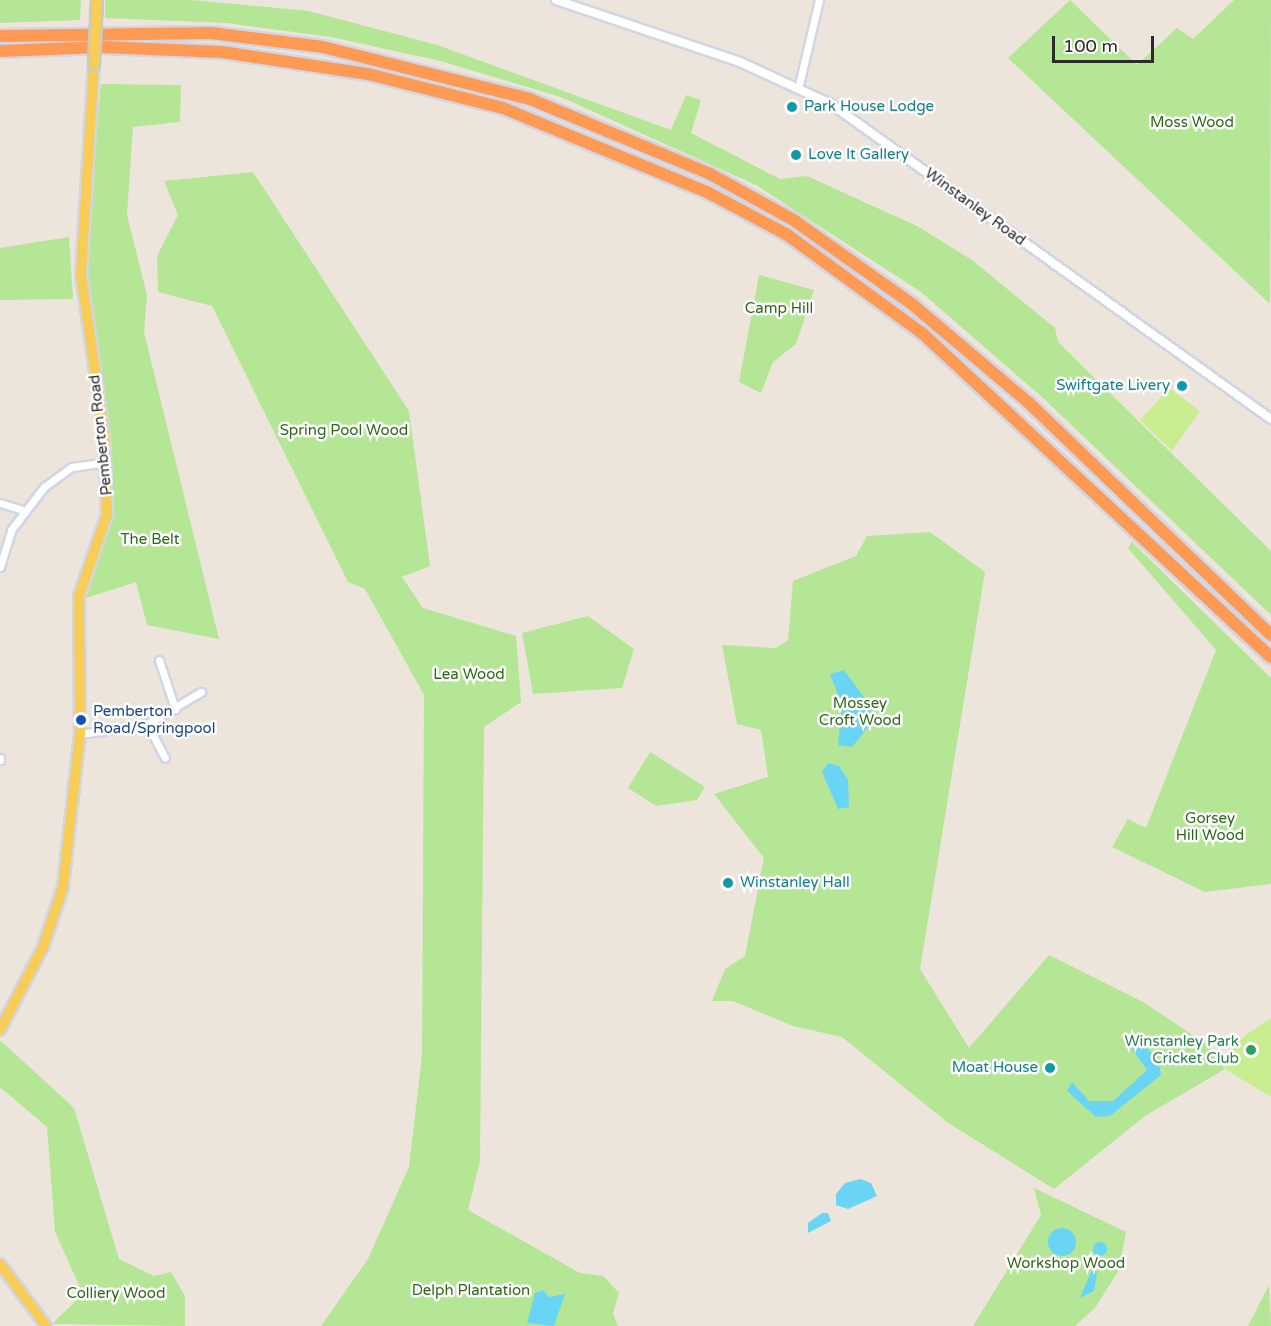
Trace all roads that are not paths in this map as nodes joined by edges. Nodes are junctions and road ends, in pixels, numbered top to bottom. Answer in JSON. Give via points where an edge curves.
{"nodes":[{"id":1,"x":97,"y":0,"type":"edge"},
{"id":2,"x":556,"y":0,"type":"edge"},
{"id":3,"x":819,"y":0,"type":"edge"},
{"id":4,"x":0,"y":36,"type":"edge"},
{"id":5,"x":0,"y":51,"type":"edge"},
{"id":6,"x":799,"y":85,"type":"junction"},
{"id":7,"x":1271,"y":419,"type":"edge"},
{"id":8,"x":106,"y":462,"type":"junction"},
{"id":9,"x":0,"y":503,"type":"edge"},
{"id":10,"x":23,"y":510,"type":"junction"},
{"id":11,"x":0,"y":562,"type":"edge"},
{"id":12,"x":0,"y":567,"type":"edge"},
{"id":13,"x":1271,"y":635,"type":"edge"},
{"id":14,"x":1271,"y":657,"type":"edge"},
{"id":15,"x":159,"y":660,"type":"dead end"},
{"id":16,"x":201,"y":692,"type":"dead end"},
{"id":17,"x":175,"y":709,"type":"junction"},
{"id":18,"x":147,"y":724,"type":"junction"},
{"id":19,"x":80,"y":734,"type":"junction"},
{"id":20,"x":165,"y":758,"type":"dead end"},
{"id":21,"x":0,"y":1030,"type":"edge"},
{"id":22,"x":0,"y":1264,"type":"edge"},
{"id":23,"x":46,"y":1326,"type":"edge"}],
"edges":[{"from":1,"to":8,"type":"main road","name":"Pemberton Road","bridge":true,"via":[[81,275]]},
{"from":2,"to":6,"type":"street","name":"Winstanley Road"},
{"from":3,"to":6,"type":"street"},
{"from":4,"to":13,"type":"highway","via":[[211,33],[323,47],[531,99],[710,174],[795,221],[913,305],[1029,403]]},
{"from":5,"to":14,"type":"highway","via":[[102,46],[222,52],[368,74],[503,108],[707,192],[786,234],[922,333],[1190,577]]},
{"from":6,"to":7,"type":"street","name":"Winstanley Road"},
{"from":8,"to":10,"type":"street","via":[[64,471]]},
{"from":8,"to":19,"type":"main road","name":"Pemberton Road","via":[[105,523],[79,596]]},
{"from":9,"to":10,"type":"street"},
{"from":10,"to":11,"type":"street"},
{"from":11,"to":12,"type":"street"},
{"from":15,"to":17,"type":"street"},
{"from":16,"to":17,"type":"street"},
{"from":17,"to":18,"type":"street"},
{"from":18,"to":19,"type":"street"},
{"from":18,"to":20,"type":"street"},
{"from":19,"to":21,"type":"main road","name":"Pemberton Road","via":[[58,911]]},
{"from":22,"to":23,"type":"main road"}]}
